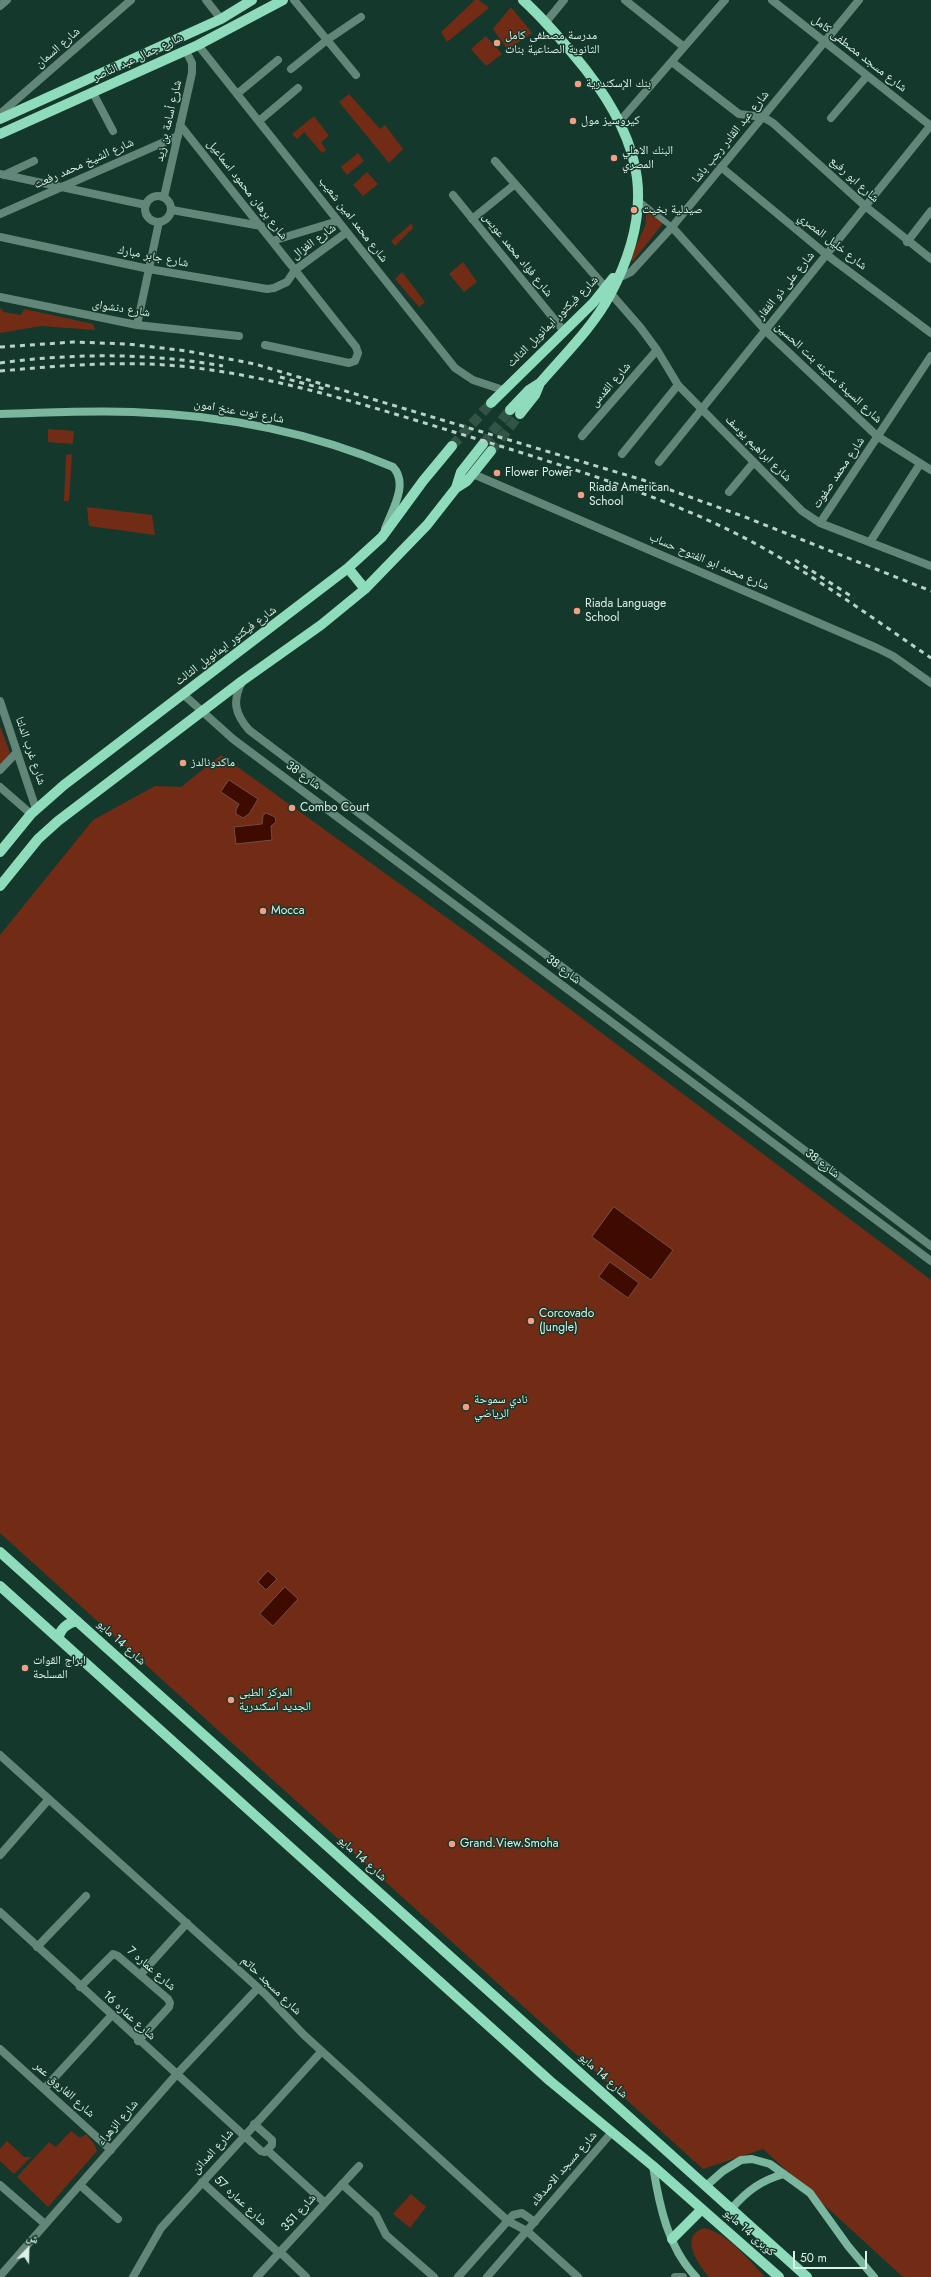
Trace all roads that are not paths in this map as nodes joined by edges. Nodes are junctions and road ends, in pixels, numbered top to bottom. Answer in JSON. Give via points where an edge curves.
{"nodes":[{"id":1,"x":7,"y":0,"type":"edge"},
{"id":2,"x":131,"y":0,"type":"edge"},
{"id":3,"x":206,"y":0,"type":"edge"},
{"id":4,"x":252,"y":0,"type":"edge"},
{"id":5,"x":283,"y":0,"type":"edge"},
{"id":6,"x":294,"y":0,"type":"edge"},
{"id":7,"x":523,"y":0,"type":"edge"},
{"id":8,"x":564,"y":0,"type":"edge"},
{"id":9,"x":625,"y":0,"type":"edge"},
{"id":10,"x":725,"y":0,"type":"edge"},
{"id":11,"x":772,"y":0,"type":"edge"},
{"id":12,"x":858,"y":0,"type":"edge"},
{"id":13,"x":0,"y":6,"type":"edge"},
{"id":14,"x":361,"y":17,"type":"dead end"},
{"id":15,"x":221,"y":19,"type":"junction"},
{"id":16,"x":546,"y":22,"type":"junction"},
{"id":17,"x":327,"y":40,"type":"junction"},
{"id":18,"x":824,"y":41,"type":"junction"},
{"id":19,"x":198,"y":45,"type":"junction"},
{"id":20,"x":684,"y":47,"type":"junction"},
{"id":21,"x":186,"y":51,"type":"junction"},
{"id":22,"x":278,"y":60,"type":"dead end"},
{"id":23,"x":672,"y":62,"type":"junction"},
{"id":24,"x":291,"y":69,"type":"dead end"},
{"id":25,"x":356,"y":75,"type":"dead end"},
{"id":26,"x":867,"y":76,"type":"junction"},
{"id":27,"x":298,"y":88,"type":"dead end"},
{"id":28,"x":93,"y":93,"type":"junction"},
{"id":29,"x":237,"y":94,"type":"junction"},
{"id":30,"x":0,"y":114,"type":"edge"},
{"id":31,"x":762,"y":117,"type":"junction"},
{"id":32,"x":831,"y":118,"type":"dead end"},
{"id":33,"x":0,"y":120,"type":"edge"},
{"id":34,"x":259,"y":121,"type":"junction"},
{"id":35,"x":620,"y":121,"type":"junction"},
{"id":36,"x":180,"y":125,"type":"junction"},
{"id":37,"x":931,"y":126,"type":"edge"},
{"id":38,"x":113,"y":131,"type":"dead end"},
{"id":39,"x":0,"y":134,"type":"edge"},
{"id":40,"x":178,"y":136,"type":"junction"},
{"id":41,"x":34,"y":161,"type":"dead end"},
{"id":42,"x":495,"y":161,"type":"dead end"},
{"id":43,"x":721,"y":167,"type":"junction"},
{"id":44,"x":2,"y":174,"type":"edge"},
{"id":45,"x":514,"y":185,"type":"junction"},
{"id":46,"x":61,"y":187,"type":"junction"},
{"id":47,"x":453,"y":195,"type":"dead end"},
{"id":48,"x":164,"y":197,"type":"junction"},
{"id":49,"x":638,"y":200,"type":"junction"},
{"id":50,"x":146,"y":205,"type":"junction"},
{"id":51,"x":865,"y":206,"type":"junction"},
{"id":52,"x":172,"y":210,"type":"junction"},
{"id":53,"x":931,"y":211,"type":"edge"},
{"id":54,"x":0,"y":214,"type":"edge"},
{"id":55,"x":472,"y":219,"type":"junction"},
{"id":56,"x":338,"y":221,"type":"junction"},
{"id":57,"x":159,"y":222,"type":"junction"},
{"id":58,"x":260,"y":226,"type":"junction"},
{"id":59,"x":672,"y":227,"type":"junction"},
{"id":60,"x":347,"y":232,"type":"junction"},
{"id":61,"x":0,"y":237,"type":"edge"},
{"id":62,"x":272,"y":241,"type":"junction"},
{"id":63,"x":907,"y":242,"type":"junction"},
{"id":64,"x":827,"y":254,"type":"junction"},
{"id":65,"x":931,"y":259,"type":"edge"},
{"id":66,"x":149,"y":270,"type":"junction"},
{"id":67,"x":295,"y":270,"type":"junction"},
{"id":68,"x":616,"y":278,"type":"junction"},
{"id":69,"x":608,"y":291,"type":"junction"},
{"id":70,"x":0,"y":297,"type":"edge"},
{"id":71,"x":137,"y":325,"type":"junction"},
{"id":72,"x":563,"y":330,"type":"junction"},
{"id":73,"x":766,"y":331,"type":"junction"},
{"id":74,"x":931,"y":333,"type":"edge"},
{"id":75,"x":239,"y":336,"type":"dead end"},
{"id":76,"x":265,"y":345,"type":"dead end"},
{"id":77,"x":657,"y":350,"type":"junction"},
{"id":78,"x":931,"y":356,"type":"edge"},
{"id":79,"x":540,"y":383,"type":"junction"},
{"id":80,"x":678,"y":385,"type":"junction"},
{"id":81,"x":503,"y":390,"type":"junction"},
{"id":82,"x":491,"y":403,"type":"tunnel mouth"},
{"id":83,"x":701,"y":409,"type":"junction"},
{"id":84,"x":510,"y":410,"type":"tunnel mouth"},
{"id":85,"x":0,"y":414,"type":"edge"},
{"id":86,"x":520,"y":414,"type":"tunnel mouth"},
{"id":87,"x":582,"y":436,"type":"dead end"},
{"id":88,"x":878,"y":436,"type":"junction"},
{"id":89,"x":483,"y":444,"type":"tunnel mouth"},
{"id":90,"x":452,"y":446,"type":"tunnel mouth"},
{"id":91,"x":491,"y":451,"type":"tunnel mouth"},
{"id":92,"x":622,"y":454,"type":"dead end"},
{"id":93,"x":659,"y":462,"type":"dead end"},
{"id":94,"x":754,"y":462,"type":"junction"},
{"id":95,"x":920,"y":464,"type":"junction"},
{"id":96,"x":931,"y":470,"type":"edge"},
{"id":97,"x":473,"y":474,"type":"junction"},
{"id":98,"x":456,"y":488,"type":"junction"},
{"id":99,"x":729,"y":492,"type":"dead end"},
{"id":100,"x":820,"y":523,"type":"junction"},
{"id":101,"x":382,"y":537,"type":"junction"},
{"id":102,"x":870,"y":542,"type":"junction"},
{"id":103,"x":931,"y":566,"type":"edge"},
{"id":104,"x":348,"y":568,"type":"junction"},
{"id":105,"x":365,"y":589,"type":"junction"},
{"id":106,"x":242,"y":681,"type":"junction"},
{"id":107,"x":931,"y":683,"type":"edge"},
{"id":108,"x":184,"y":695,"type":"junction"},
{"id":109,"x":0,"y":701,"type":"edge"},
{"id":110,"x":202,"y":713,"type":"junction"},
{"id":111,"x":17,"y":752,"type":"junction"},
{"id":112,"x":0,"y":770,"type":"edge"},
{"id":113,"x":0,"y":787,"type":"edge"},
{"id":114,"x":34,"y":812,"type":"junction"},
{"id":115,"x":0,"y":852,"type":"edge"},
{"id":116,"x":0,"y":886,"type":"edge"},
{"id":117,"x":898,"y":1221,"type":"junction"},
{"id":118,"x":891,"y":1231,"type":"junction"},
{"id":119,"x":931,"y":1246,"type":"edge"},
{"id":120,"x":931,"y":1261,"type":"edge"},
{"id":121,"x":0,"y":1552,"type":"edge"},
{"id":122,"x":0,"y":1586,"type":"edge"},
{"id":123,"x":77,"y":1621,"type":"junction"},
{"id":124,"x":58,"y":1638,"type":"junction"},
{"id":125,"x":0,"y":1755,"type":"edge"},
{"id":126,"x":49,"y":1799,"type":"junction"},
{"id":127,"x":0,"y":1855,"type":"edge"},
{"id":128,"x":86,"y":1896,"type":"dead end"},
{"id":129,"x":0,"y":1912,"type":"edge"},
{"id":130,"x":187,"y":1924,"type":"junction"},
{"id":131,"x":37,"y":1947,"type":"junction"},
{"id":132,"x":140,"y":1975,"type":"junction"},
{"id":133,"x":80,"y":1987,"type":"junction"},
{"id":134,"x":258,"y":1988,"type":"junction"},
{"id":135,"x":111,"y":2016,"type":"junction"},
{"id":136,"x":138,"y":2041,"type":"junction"},
{"id":137,"x":0,"y":2049,"type":"edge"},
{"id":138,"x":321,"y":2052,"type":"junction"},
{"id":139,"x":176,"y":2075,"type":"junction"},
{"id":140,"x":44,"y":2089,"type":"junction"},
{"id":141,"x":254,"y":2124,"type":"junction"},
{"id":142,"x":612,"y":2132,"type":"junction"},
{"id":143,"x":244,"y":2136,"type":"junction"},
{"id":144,"x":111,"y":2150,"type":"junction"},
{"id":145,"x":268,"y":2150,"type":"junction"},
{"id":146,"x":359,"y":2166,"type":"dead end"},
{"id":147,"x":653,"y":2166,"type":"junction"},
{"id":148,"x":784,"y":2174,"type":"junction"},
{"id":149,"x":202,"y":2182,"type":"junction"},
{"id":150,"x":342,"y":2184,"type":"junction"},
{"id":151,"x":0,"y":2185,"type":"edge"},
{"id":152,"x":80,"y":2185,"type":"junction"},
{"id":153,"x":706,"y":2186,"type":"junction"},
{"id":154,"x":325,"y":2203,"type":"junction"},
{"id":155,"x":732,"y":2208,"type":"junction"},
{"id":156,"x":702,"y":2209,"type":"junction"},
{"id":157,"x":118,"y":2219,"type":"dead end"},
{"id":158,"x":508,"y":2221,"type":"junction"},
{"id":159,"x":534,"y":2222,"type":"junction"},
{"id":160,"x":45,"y":2224,"type":"junction"},
{"id":161,"x":527,"y":2231,"type":"junction"},
{"id":162,"x":672,"y":2239,"type":"junction"},
{"id":163,"x":279,"y":2253,"type":"junction"},
{"id":164,"x":0,"y":2276,"type":"edge"},
{"id":165,"x":136,"y":2276,"type":"edge"},
{"id":166,"x":257,"y":2277,"type":"edge"},
{"id":167,"x":306,"y":2277,"type":"edge"},
{"id":168,"x":434,"y":2277,"type":"edge"},
{"id":169,"x":458,"y":2277,"type":"edge"},
{"id":170,"x":487,"y":2277,"type":"edge"},
{"id":171,"x":578,"y":2277,"type":"edge"},
{"id":172,"x":674,"y":2277,"type":"edge"},
{"id":173,"x":683,"y":2277,"type":"edge"},
{"id":174,"x":696,"y":2277,"type":"edge"},
{"id":175,"x":779,"y":2277,"type":"edge"},
{"id":176,"x":807,"y":2277,"type":"edge"},
{"id":177,"x":874,"y":2277,"type":"edge"}],
"edges":[{"from":1,"to":13,"type":"street"},
{"from":2,"to":30,"type":"street","name":"شارع السمان"},
{"from":3,"to":15,"type":"street"},
{"from":4,"to":15,"type":"main road","name":"شارع جمال عبد الناصر"},
{"from":5,"to":19,"type":"main road","name":"شارع جمال عبد الناصر"},
{"from":6,"to":17,"type":"street"},
{"from":7,"to":16,"type":"main road","name":"شارع فيكتور ايمانويل الثالث"},
{"from":8,"to":16,"type":"street"},
{"from":9,"to":20,"type":"street"},
{"from":10,"to":20,"type":"street"},
{"from":11,"to":18,"type":"street","name":"شارع مسجد مصطفى كامل"},
{"from":12,"to":18,"type":"street","name":"شارع عبد القادر رجب باشا"},
{"from":14,"to":17,"type":"street"},
{"from":15,"to":33,"type":"main road","name":"شارع جمال عبد الناصر"},
{"from":16,"to":35,"type":"main road","name":"شارع فيكتور ايمانويل الثالث","via":[[605,95]]},
{"from":17,"to":24,"type":"street"},
{"from":17,"to":25,"type":"street"},
{"from":18,"to":26,"type":"street","name":"شارع مسجد مصطفى كامل"},
{"from":18,"to":31,"type":"street","name":"شارع عبد القادر رجب باشا"},
{"from":19,"to":21,"type":"main road","name":"شارع جمال عبد الناصر"},
{"from":19,"to":29,"type":"street","name":"شارع محمد امين شعيب"},
{"from":20,"to":23,"type":"street"},
{"from":21,"to":28,"type":"main road","name":"شارع جمال عبد الناصر"},
{"from":21,"to":36,"type":"street","name":"شارع أسامة بن زيد","via":[[192,63],[192,73]]},
{"from":22,"to":29,"type":"street"},
{"from":23,"to":31,"type":"street","via":[[739,114]]},
{"from":23,"to":35,"type":"street"},
{"from":26,"to":32,"type":"street"},
{"from":26,"to":37,"type":"street","name":"شارع مسجد مصطفى كامل"},
{"from":27,"to":34,"type":"street"},
{"from":28,"to":38,"type":"street"},
{"from":28,"to":39,"type":"main road","name":"شارع جمال عبد الناصر"},
{"from":29,"to":34,"type":"street","name":"شارع محمد امين شعيب"},
{"from":31,"to":43,"type":"street","name":"شارع عبد القادر رجب باشا"},
{"from":31,"to":51,"type":"street","name":"شارع ابو رفيع","via":[[773,123]]},
{"from":34,"to":56,"type":"street","name":"شارع محمد امين شعيب"},
{"from":35,"to":49,"type":"main road","name":"شارع فيكتور ايمانويل الثالث","via":[[633,155]]},
{"from":36,"to":40,"type":"street","name":"شارع أسامة بن زيد"},
{"from":36,"to":58,"type":"street","name":"شارع برهان محمود اسماعيل"},
{"from":37,"to":51,"type":"street","name":"شارع على ذو الفقار"},
{"from":40,"to":46,"type":"street","name":"شارع الشيخ محمد رفعت"},
{"from":40,"to":48,"type":"street","name":"شارع أسامة بن زيد"},
{"from":41,"to":44,"type":"street"},
{"from":42,"to":45,"type":"street","name":"شارع ابراهيم يوسف"},
{"from":43,"to":59,"type":"street","name":"شارع عبد القادر رجب باشا"},
{"from":43,"to":64,"type":"street","name":"شارع خليل المصري"},
{"from":44,"to":46,"type":"street"},
{"from":45,"to":55,"type":"street"},
{"from":45,"to":69,"type":"street","name":"شارع ابراهيم يوسف"},
{"from":46,"to":50,"type":"street"},
{"from":46,"to":54,"type":"street","name":"شارع الشيخ محمد رفعت"},
{"from":47,"to":55,"type":"street","name":"شارع فؤاد محمد عويس"},
{"from":48,"to":50,"type":"street","via":[[153,197]]},
{"from":48,"to":52,"type":"street","via":[[169,200]]},
{"from":49,"to":59,"type":"street"},
{"from":49,"to":68,"type":"main road","name":"شارع فيكتور ايمانويل الثالث","via":[[635,231]]},
{"from":50,"to":57,"type":"street","via":[[148,217]]},
{"from":51,"to":63,"type":"street","name":"شارع ابو رفيع"},
{"from":51,"to":64,"type":"street","name":"شارع على ذو الفقار"},
{"from":52,"to":57,"type":"street","via":[[168,218]]},
{"from":52,"to":58,"type":"street"},
{"from":53,"to":63,"type":"street"},
{"from":55,"to":72,"type":"street","name":"شارع فؤاد محمد عويس"},
{"from":56,"to":60,"type":"street","name":"شارع محمد امين شعيب"},
{"from":56,"to":62,"type":"street","name":"شارع الغزال"},
{"from":57,"to":66,"type":"street"},
{"from":58,"to":62,"type":"street","name":"شارع برهان محمود اسماعيل"},
{"from":59,"to":68,"type":"street","name":"شارع عبد القادر رجب باشا","via":[[631,272]]},
{"from":59,"to":73,"type":"street","name":"شارع السيدة سكينه بنت الحسين"},
{"from":60,"to":67,"type":"street","name":"شارع الغزال"},
{"from":60,"to":81,"type":"street","name":"شارع محمد امين شعيب","via":[[455,368],[473,380]]},
{"from":61,"to":66,"type":"street","name":"شارع جابر مبارك"},
{"from":62,"to":67,"type":"street","name":"شارع برهان محمود اسماعيل"},
{"from":63,"to":65,"type":"street","name":"شارع ابو رفيع"},
{"from":64,"to":73,"type":"street","name":"شارع على ذو الفقار"},
{"from":64,"to":74,"type":"street","name":"شارع خليل المصري"},
{"from":66,"to":67,"type":"street","name":"شارع جابر مبارك","via":[[267,289],[287,282]]},
{"from":66,"to":71,"type":"street"},
{"from":67,"to":76,"type":"street","name":"شارع برهان محمود اسماعيل","via":[[356,347],[358,356],[355,361],[349,363]]},
{"from":68,"to":69,"type":"main road","name":"شارع فيكتور ايمانويل الثالث"},
{"from":69,"to":72,"type":"main road","name":"شارع فيكتور ايمانويل الثالث"},
{"from":69,"to":77,"type":"street","name":"شارع ابراهيم يوسف"},
{"from":69,"to":79,"type":"main road","name":"شارع فيكتور ايمانويل الثالث","via":[[594,319]]},
{"from":70,"to":71,"type":"street","name":"شارع دنشواى"},
{"from":71,"to":75,"type":"street","name":"شارع دنشواى"},
{"from":72,"to":81,"type":"main road","name":"شارع فيكتور ايمانويل الثالث"},
{"from":73,"to":83,"type":"street","name":"شارع على ذو الفقار"},
{"from":73,"to":88,"type":"street","name":"شارع السيدة سكينه بنت الحسين"},
{"from":77,"to":80,"type":"street","name":"شارع ابراهيم يوسف"},
{"from":77,"to":87,"type":"street","name":"شارع القدس"},
{"from":78,"to":88,"type":"street","name":"شارع محمد صفوت"},
{"from":79,"to":84,"type":"main road","name":"شارع فيكتور ايمانويل الثالث","via":[[529,390]]},
{"from":79,"to":86,"type":"main road","name":"شارع فيكتور ايمانويل الثالث","via":[[535,395]]},
{"from":80,"to":83,"type":"street","name":"شارع ابراهيم يوسف"},
{"from":80,"to":92,"type":"street"},
{"from":81,"to":82,"type":"main road","name":"شارع فيكتور ايمانويل الثالث"},
{"from":83,"to":93,"type":"street","name":"شارع على ذو الفقار"},
{"from":83,"to":94,"type":"street","name":"شارع ابراهيم يوسف"},
{"from":85,"to":101,"type":"main road","name":"شارع توت عنخ امون","via":[[132,412],[184,415],[263,426],[295,434],[385,464],[399,473],[399,490]]},
{"from":88,"to":95,"type":"street","name":"شارع السيدة سكينه بنت الحسين"},
{"from":88,"to":100,"type":"street","name":"شارع محمد صفوت"},
{"from":89,"to":98,"type":"main road","via":[[460,472]]},
{"from":90,"to":101,"type":"main road","name":"شارع فيكتور ايمانويل الثالث"},
{"from":91,"to":97,"type":"main road"},
{"from":94,"to":99,"type":"street"},
{"from":94,"to":100,"type":"street","name":"شارع ابراهيم يوسف","via":[[808,515]]},
{"from":95,"to":96,"type":"street","name":"شارع السيدة سكينه بنت الحسين"},
{"from":95,"to":102,"type":"street"},
{"from":97,"to":98,"type":"main road"},
{"from":97,"to":107,"type":"street","name":"شارع محمد ابو الفتوح حساب","via":[[877,648]]},
{"from":98,"to":105,"type":"main road","via":[[423,530]]},
{"from":100,"to":102,"type":"street","name":"شارع ابراهيم يوسف"},
{"from":101,"to":104,"type":"main road","name":"شارع فيكتور ايمانويل الثالث"},
{"from":102,"to":103,"type":"street","name":"شارع ابراهيم يوسف"},
{"from":104,"to":105,"type":"main road"},
{"from":104,"to":108,"type":"main road","name":"شارع فيكتور ايمانويل الثالث"},
{"from":105,"to":106,"type":"main road","via":[[321,625]]},
{"from":106,"to":110,"type":"main road"},
{"from":106,"to":117,"type":"street","name":"شارع 38","via":[[235,697],[235,708],[249,730]]},
{"from":108,"to":110,"type":"street","name":"شارع 38"},
{"from":108,"to":114,"type":"main road","name":"شارع فيكتور ايمانويل الثالث","via":[[64,785]]},
{"from":109,"to":111,"type":"street","name":"شارع غرب الدلتا"},
{"from":110,"to":116,"type":"main road","via":[[45,831]]},
{"from":110,"to":118,"type":"street","name":"شارع 38","via":[[233,739]]},
{"from":111,"to":112,"type":"street"},
{"from":111,"to":114,"type":"street","name":"شارع غرب الدلتا"},
{"from":113,"to":114,"type":"street"},
{"from":114,"to":115,"type":"main road","name":"شارع فيكتور ايمانويل الثالث"},
{"from":117,"to":118,"type":"street"},
{"from":117,"to":119,"type":"street","name":"شارع 38"},
{"from":118,"to":120,"type":"street","name":"شارع 38"},
{"from":121,"to":123,"type":"main road","name":"شارع 14 مايو"},
{"from":122,"to":124,"type":"main road"},
{"from":123,"to":124,"type":"main road","via":[[62,1628]]},
{"from":123,"to":153,"type":"main road","name":"شارع 14 مايو"},
{"from":124,"to":142,"type":"main road","via":[[544,2076]]},
{"from":125,"to":126,"type":"street","name":"شارع مسجد حاتم"},
{"from":126,"to":127,"type":"street"},
{"from":126,"to":130,"type":"street","name":"شارع مسجد حاتم"},
{"from":128,"to":131,"type":"street"},
{"from":129,"to":131,"type":"street","name":"شارع عماره 16"},
{"from":130,"to":132,"type":"street"},
{"from":130,"to":134,"type":"street","name":"شارع مسجد حاتم"},
{"from":131,"to":133,"type":"street","name":"شارع عماره 16"},
{"from":132,"to":133,"type":"street","name":"شارع عماره 7","via":[[113,1954]]},
{"from":132,"to":136,"type":"street","name":"شارع عماره 7","via":[[170,2003]]},
{"from":133,"to":135,"type":"street","name":"شارع عماره 16"},
{"from":134,"to":138,"type":"street","name":"شارع مسجد حاتم"},
{"from":134,"to":139,"type":"street","name":"شارع الزهراء"},
{"from":135,"to":136,"type":"street","name":"شارع عماره 16"},
{"from":135,"to":140,"type":"street"},
{"from":136,"to":139,"type":"street","name":"شارع عماره 16"},
{"from":137,"to":140,"type":"street","name":"شارع الفاروق عمر"},
{"from":138,"to":141,"type":"street","name":"شارع المدائن"},
{"from":138,"to":158,"type":"street","name":"شارع مسجد حاتم"},
{"from":139,"to":143,"type":"street","name":"شارع عماره 16"},
{"from":139,"to":144,"type":"street","name":"شارع الزهراء"},
{"from":140,"to":144,"type":"street","name":"شارع الفاروق عمر"},
{"from":141,"to":143,"type":"street","name":"شارع المدائن"},
{"from":141,"to":145,"type":"street","via":[[272,2140]]},
{"from":142,"to":147,"type":"main road"},
{"from":142,"to":159,"type":"street","name":"شارع مسجد الاصدقاء"},
{"from":143,"to":145,"type":"street","name":"شارع عماره 16","via":[[262,2152]]},
{"from":143,"to":149,"type":"street","name":"شارع المدائن"},
{"from":144,"to":152,"type":"street","name":"شارع الزهراء"},
{"from":145,"to":154,"type":"street"},
{"from":146,"to":150,"type":"street","name":"شارع 351"},
{"from":147,"to":156,"type":"main road"},
{"from":147,"to":162,"type":"main road","via":[[659,2203]]},
{"from":148,"to":153,"type":"main road","via":[[761,2160],[747,2160],[723,2171]]},
{"from":148,"to":155,"type":"main road","via":[[771,2177],[754,2186]]},
{"from":148,"to":177,"type":"main road","via":[[810,2193]]},
{"from":149,"to":163,"type":"street","name":"شارع عماره 57"},
{"from":149,"to":165,"type":"street","name":"شارع المدائن","via":[[161,2228]]},
{"from":150,"to":154,"type":"street","name":"شارع 351"},
{"from":150,"to":168,"type":"street","via":[[376,2215],[386,2235]]},
{"from":151,"to":160,"type":"street"},
{"from":152,"to":157,"type":"street"},
{"from":152,"to":160,"type":"street","name":"شارع الزهراء"},
{"from":153,"to":155,"type":"main road","name":"شارع 14 مايو"},
{"from":154,"to":163,"type":"street","name":"شارع 351"},
{"from":155,"to":176,"type":"main road","name":"كوبرى 14 مايو"},
{"from":156,"to":162,"type":"main road"},
{"from":156,"to":175,"type":"main road","name":"كوبرى 14 مايو"},
{"from":158,"to":159,"type":"street","name":"شارع مسجد الاصدقاء","via":[[519,2213],[525,2214]]},
{"from":158,"to":161,"type":"street","name":"شارع مسجد حاتم"},
{"from":158,"to":169,"type":"street","name":"شارع مسجد الاصدقاء"},
{"from":159,"to":161,"type":"street","name":"شارع مسجد الاصدقاء"},
{"from":160,"to":164,"type":"street","name":"شارع الزهراء"},
{"from":161,"to":170,"type":"street","name":"شارع مسجد الاصدقاء"},
{"from":161,"to":171,"type":"street","name":"شارع مسجد حاتم"},
{"from":162,"to":174,"type":"main road","via":[[685,2264]]},
{"from":163,"to":166,"type":"street","name":"شارع 351"},
{"from":163,"to":167,"type":"street","name":"شارع عماره 57"},
{"from":172,"to":173,"type":"street"}]}
